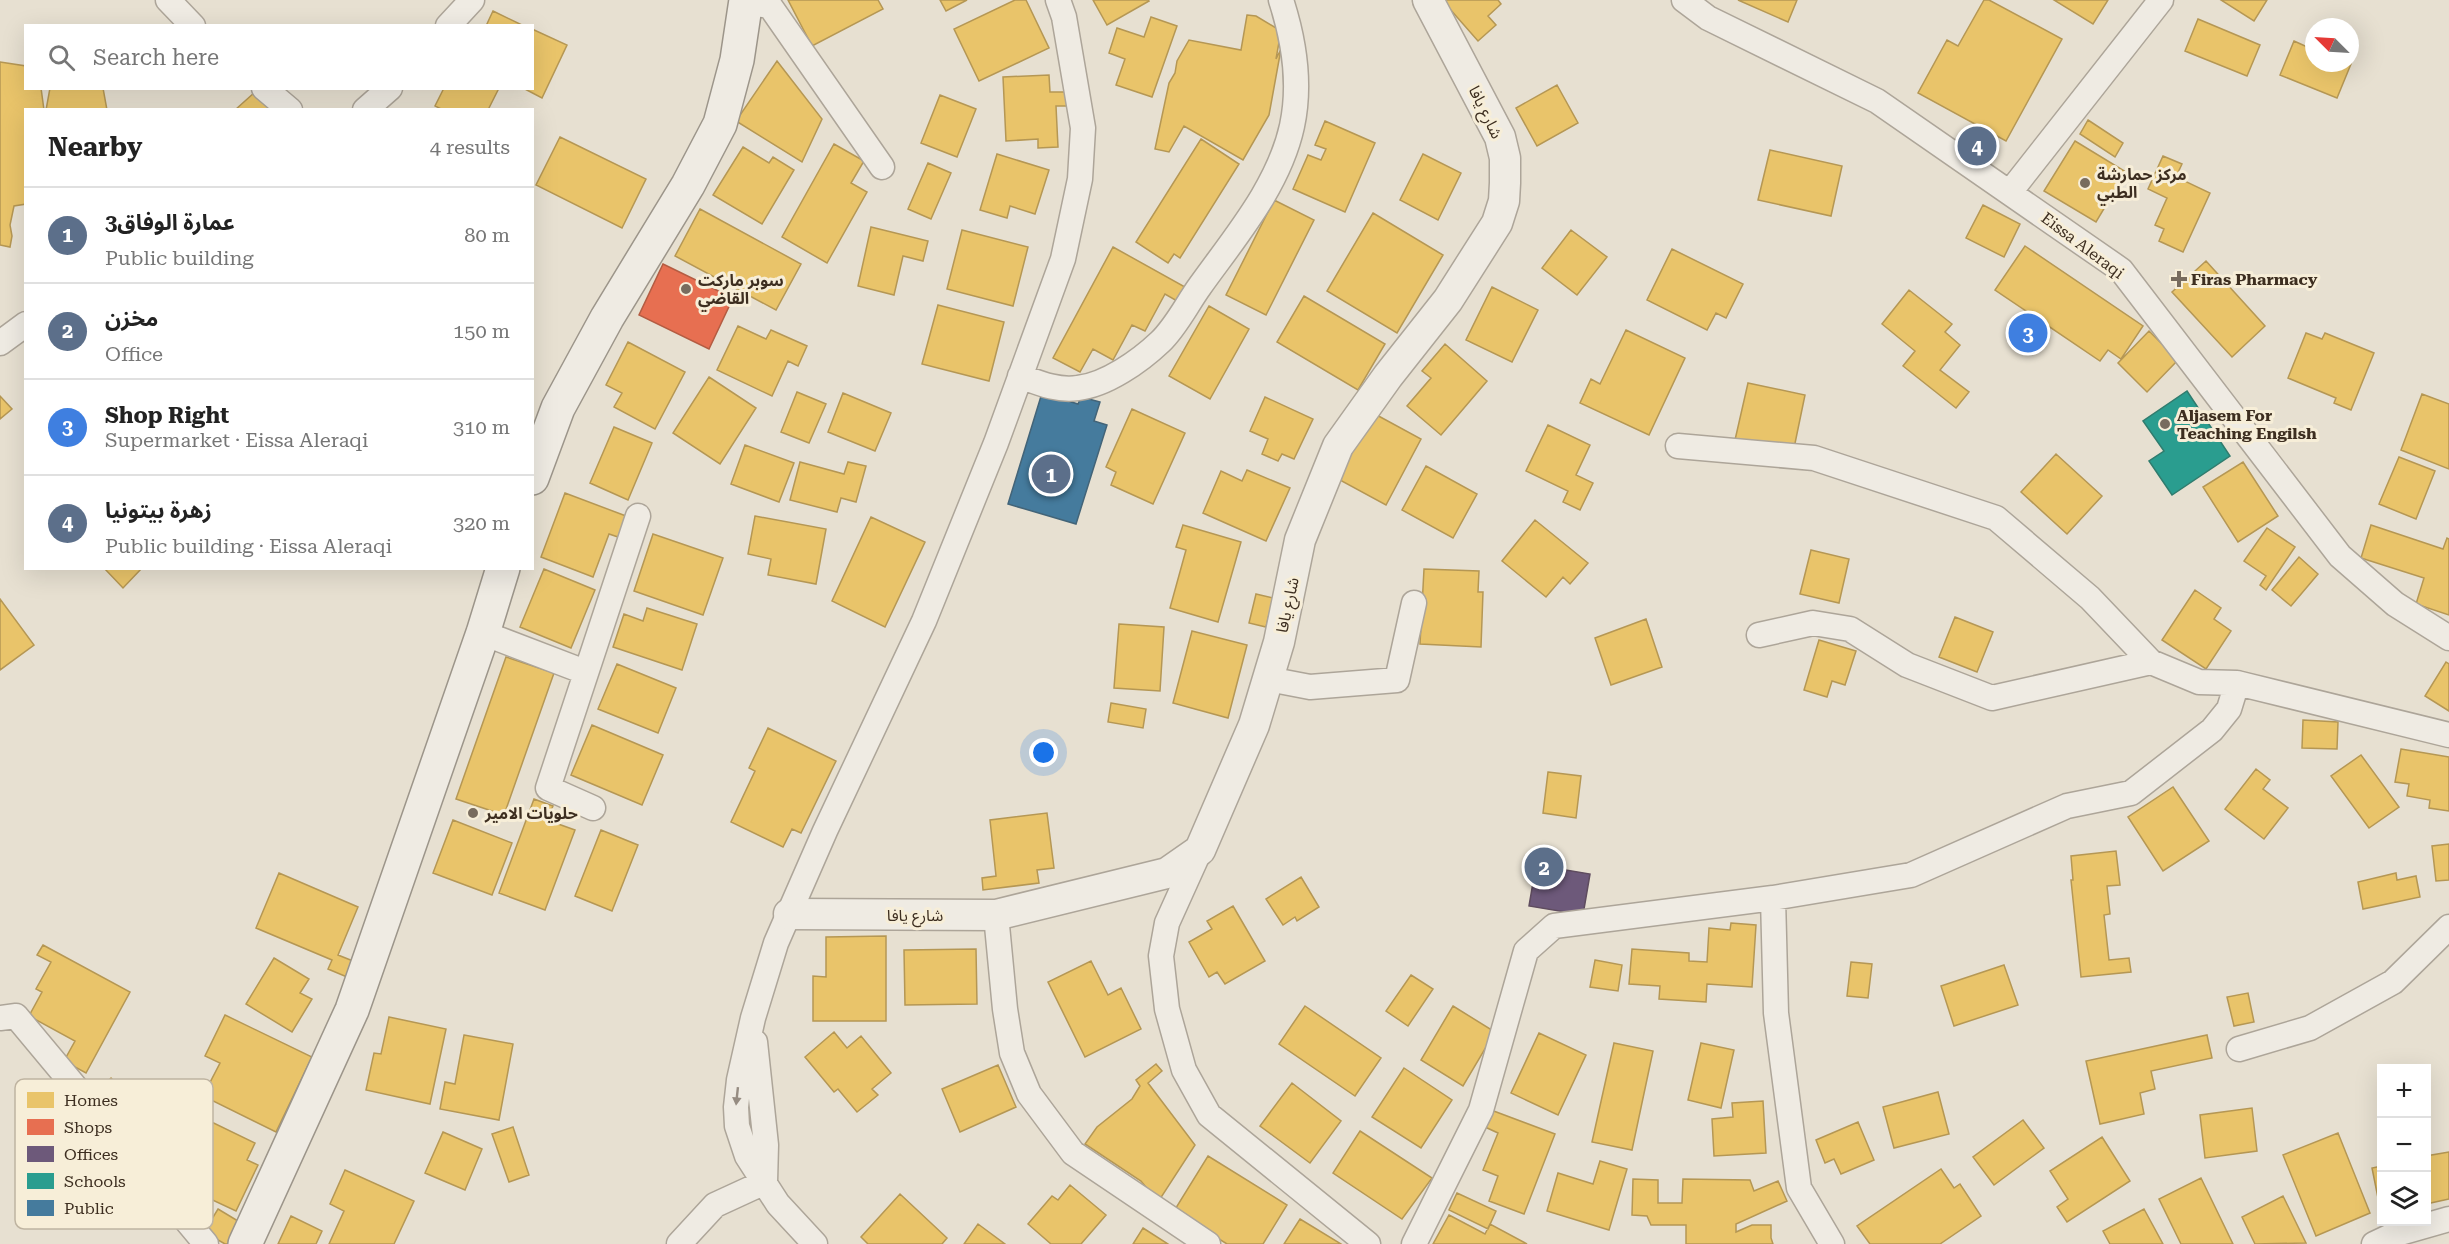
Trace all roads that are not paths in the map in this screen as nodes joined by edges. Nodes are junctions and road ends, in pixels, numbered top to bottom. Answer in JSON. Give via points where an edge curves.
{"nodes":[{"id":1,"x":168,"y":0,"type":"edge"},
{"id":2,"x":472,"y":0,"type":"edge"},
{"id":3,"x":1058,"y":0,"type":"edge"},
{"id":4,"x":1281,"y":0,"type":"edge"},
{"id":5,"x":1428,"y":0,"type":"edge"},
{"id":6,"x":1684,"y":0,"type":"edge"},
{"id":7,"x":2162,"y":0,"type":"edge"},
{"id":8,"x":747,"y":2,"type":"edge"},
{"id":9,"x":191,"y":24,"type":"edge"},
{"id":10,"x":450,"y":24,"type":"edge"},
{"id":11,"x":266,"y":90,"type":"edge"},
{"id":12,"x":388,"y":90,"type":"edge"},
{"id":13,"x":288,"y":108,"type":"edge"},
{"id":14,"x":367,"y":108,"type":"edge"},
{"id":15,"x":882,"y":167,"type":"dead end"},
{"id":16,"x":2010,"y":192,"type":"junction"},
{"id":17,"x":24,"y":325,"type":"edge"},
{"id":18,"x":0,"y":343,"type":"edge"},
{"id":19,"x":1020,"y":376,"type":"junction"},
{"id":20,"x":1678,"y":446,"type":"dead end"},
{"id":21,"x":534,"y":473,"type":"edge"},
{"id":22,"x":638,"y":516,"type":"dead end"},
{"id":23,"x":502,"y":570,"type":"edge"},
{"id":24,"x":1414,"y":603,"type":"dead end"},
{"id":25,"x":483,"y":633,"type":"junction"},
{"id":26,"x":1759,"y":635,"type":"dead end"},
{"id":27,"x":2449,"y":638,"type":"edge"},
{"id":28,"x":2151,"y":662,"type":"junction"},
{"id":29,"x":585,"y":672,"type":"junction"},
{"id":30,"x":1268,"y":679,"type":"junction"},
{"id":31,"x":2237,"y":683,"type":"junction"},
{"id":32,"x":2449,"y":735,"type":"edge"},
{"id":33,"x":593,"y":808,"type":"dead end"},
{"id":34,"x":1200,"y":850,"type":"junction"},
{"id":35,"x":1773,"y":898,"type":"junction"},
{"id":36,"x":789,"y":914,"type":"junction"},
{"id":37,"x":996,"y":915,"type":"junction"},
{"id":38,"x":2449,"y":927,"type":"edge"},
{"id":39,"x":0,"y":1018,"type":"edge"},
{"id":40,"x":2239,"y":1049,"type":"dead end"},
{"id":41,"x":68,"y":1079,"type":"edge"},
{"id":42,"x":765,"y":1182,"type":"junction"},
{"id":43,"x":2449,"y":1219,"type":"edge"},
{"id":44,"x":194,"y":1229,"type":"edge"},
{"id":45,"x":206,"y":1244,"type":"edge"},
{"id":46,"x":244,"y":1244,"type":"edge"},
{"id":47,"x":679,"y":1244,"type":"edge"},
{"id":48,"x":815,"y":1244,"type":"edge"},
{"id":49,"x":1208,"y":1244,"type":"edge"},
{"id":50,"x":1368,"y":1244,"type":"edge"},
{"id":51,"x":1414,"y":1244,"type":"edge"},
{"id":52,"x":1832,"y":1244,"type":"edge"},
{"id":53,"x":2374,"y":1244,"type":"edge"}],
"edges":[{"from":1,"to":9,"type":"street"},
{"from":2,"to":10,"type":"street"},
{"from":3,"to":19,"type":"street","via":[[1083,128],[1080,179],[1063,259]]},
{"from":4,"to":19,"type":"street","via":[[1295,62],[1295,107],[1281,164],[1253,211],[1162,340],[1142,358],[1110,377],[1079,388],[1052,387]]},
{"from":5,"to":30,"type":"street","name":"شارع يافا","via":[[1500,137],[1505,158],[1504,201],[1497,223],[1448,300],[1338,446],[1300,540]]},
{"from":6,"to":16,"type":"street","name":"Eissa Aleraqi","via":[[1708,18],[1877,101]]},
{"from":7,"to":16,"type":"street"},
{"from":8,"to":15,"type":"street","via":[[770,6]]},
{"from":8,"to":21,"type":"main road","via":[[720,124],[558,408]]},
{"from":11,"to":13,"type":"street"},
{"from":12,"to":14,"type":"street"},
{"from":16,"to":27,"type":"street","name":"Eissa Aleraqi","via":[[2121,270],[2340,556],[2395,604]]},
{"from":17,"to":18,"type":"street"},
{"from":19,"to":36,"type":"street","via":[[924,621]]},
{"from":20,"to":28,"type":"street","via":[[1814,458],[1996,518],[2090,598]]},
{"from":22,"to":29,"type":"street"},
{"from":23,"to":25,"type":"main road"},
{"from":24,"to":30,"type":"street","via":[[1397,680],[1310,687]]},
{"from":25,"to":29,"type":"street"},
{"from":25,"to":46,"type":"main road","via":[[352,1010]]},
{"from":26,"to":28,"type":"street","via":[[1813,623],[1850,629],[1907,665],[1992,698]]},
{"from":28,"to":31,"type":"street","via":[[2199,682]]},
{"from":29,"to":33,"type":"street","via":[[548,788]]},
{"from":30,"to":34,"type":"street","name":"شارع يافا","via":[[1251,734]]},
{"from":31,"to":32,"type":"street"},
{"from":31,"to":35,"type":"street","via":[[2229,710],[2212,730],[2131,793],[2067,806],[1911,875]]},
{"from":34,"to":37,"type":"street","name":"شارع يافا","via":[[1167,873]]},
{"from":34,"to":50,"type":"street","via":[[1167,923],[1161,956],[1167,1009],[1184,1070],[1209,1115]]},
{"from":35,"to":51,"type":"street","via":[[1554,926],[1526,951],[1481,1110]]},
{"from":35,"to":52,"type":"street","via":[[1776,1013],[1799,1188]]},
{"from":36,"to":37,"type":"street","name":"شارع يافا"},
{"from":36,"to":42,"type":"street","via":[[753,1018]]},
{"from":37,"to":49,"type":"street","via":[[1012,1053],[1029,1094],[1073,1153]]},
{"from":38,"to":40,"type":"street","via":[[2393,982],[2310,1028]]},
{"from":39,"to":41,"type":"street","via":[[16,1016]]},
{"from":42,"to":47,"type":"street","via":[[715,1205]]},
{"from":42,"to":48,"type":"street","via":[[778,1204]]},
{"from":43,"to":53,"type":"street"},
{"from":44,"to":45,"type":"street"}]}
